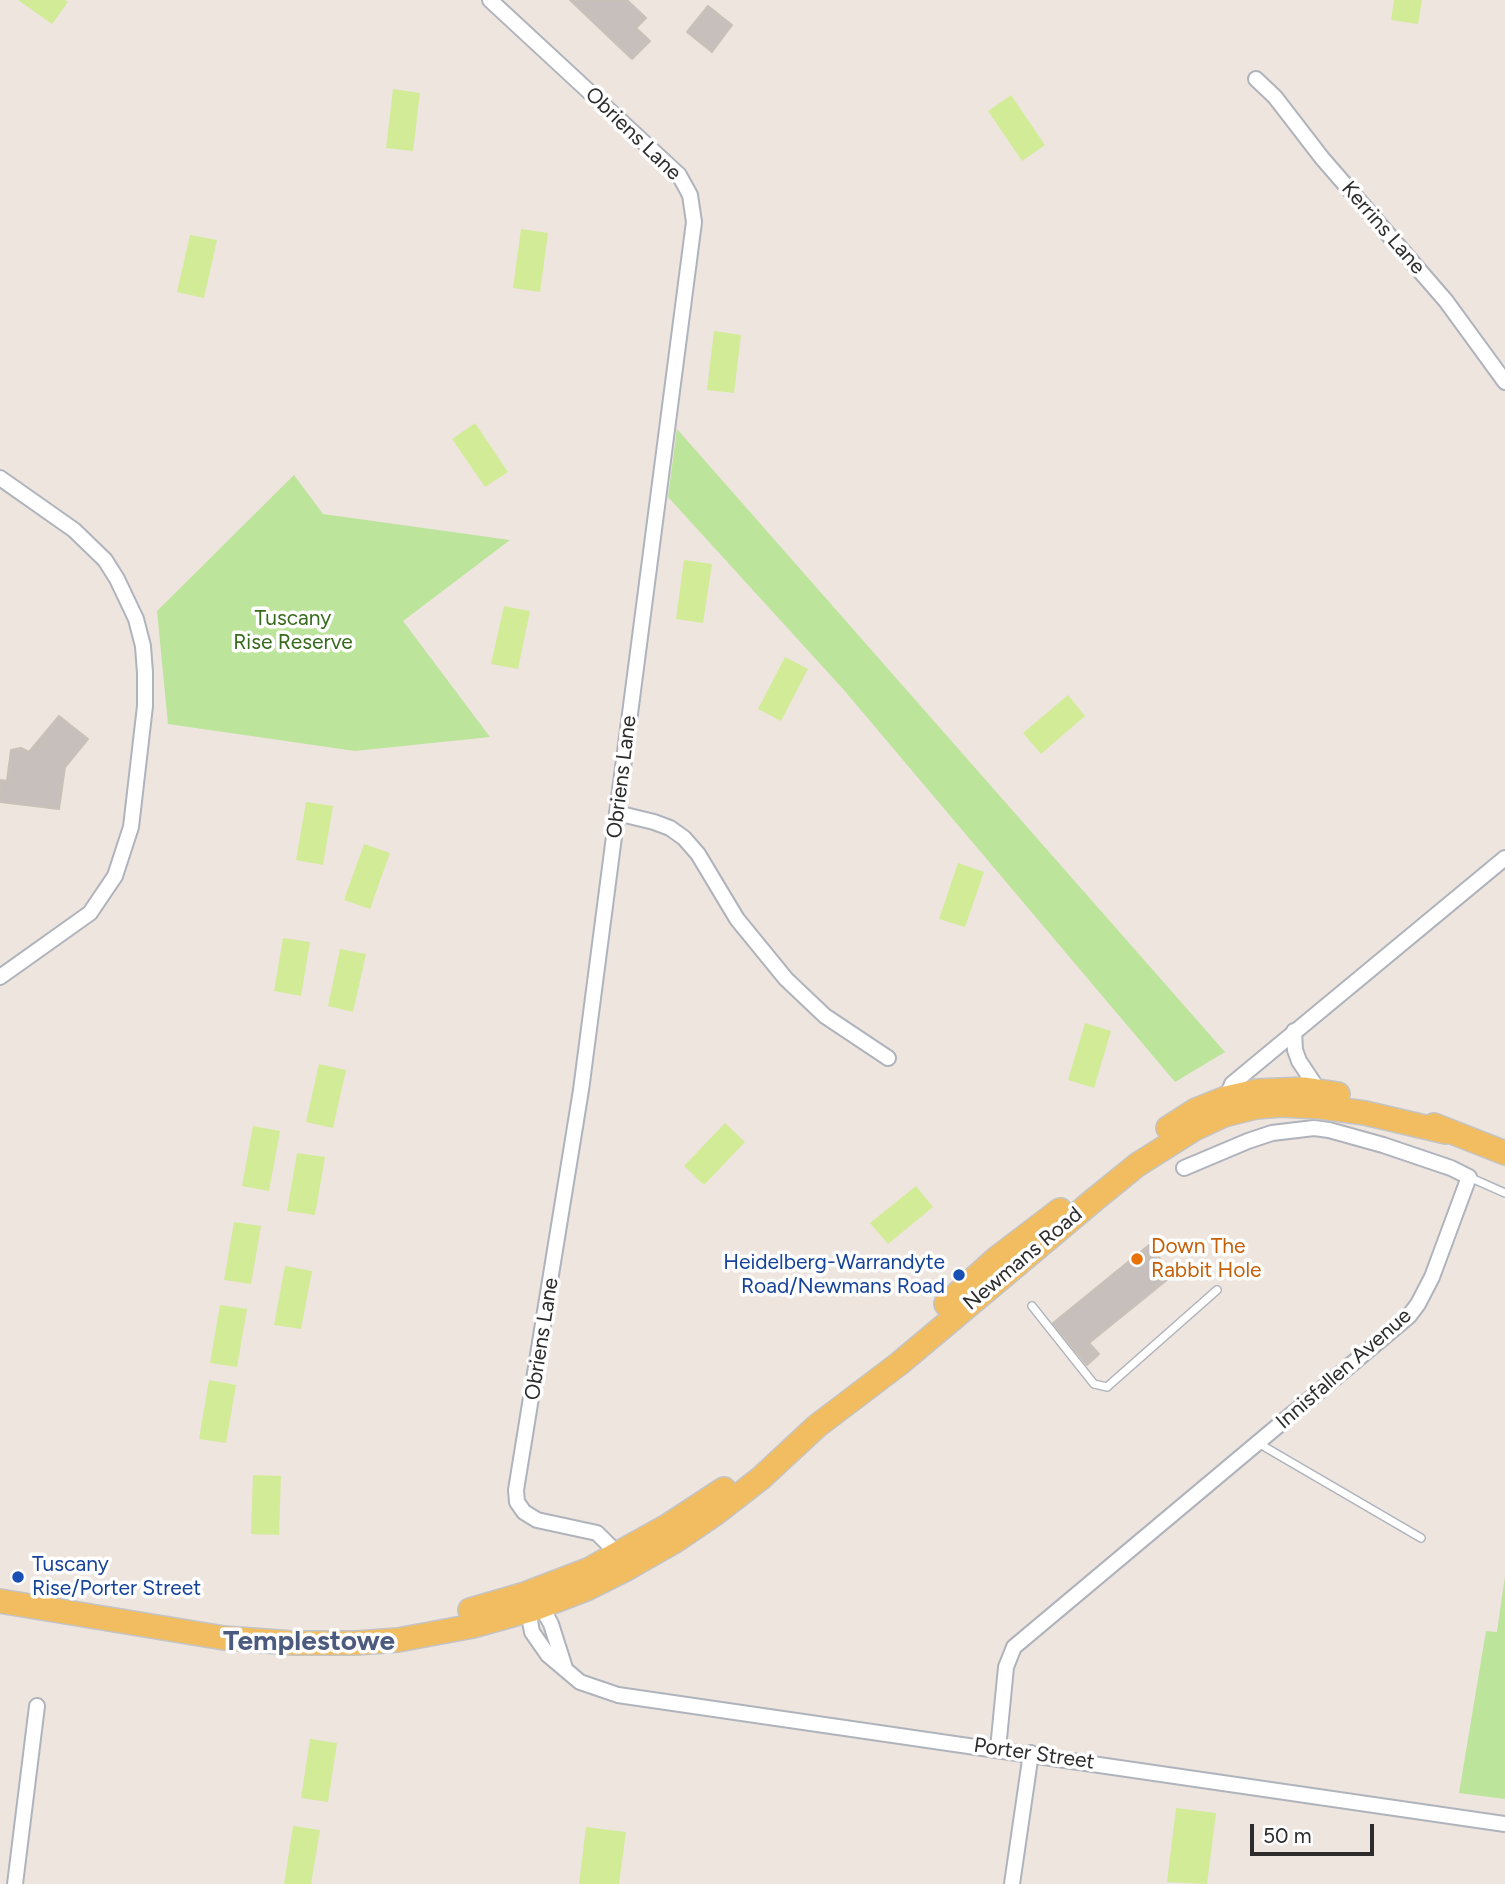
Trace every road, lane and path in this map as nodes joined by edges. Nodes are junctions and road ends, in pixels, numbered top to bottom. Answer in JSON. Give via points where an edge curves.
{"nodes":[{"id":1,"x":490,"y":0,"type":"edge"},
{"id":2,"x":1256,"y":79,"type":"dead end"},
{"id":3,"x":1505,"y":382,"type":"edge"},
{"id":4,"x":0,"y":478,"type":"edge"},
{"id":5,"x":617,"y":814,"type":"junction"},
{"id":6,"x":1505,"y":858,"type":"edge"},
{"id":7,"x":0,"y":977,"type":"edge"},
{"id":8,"x":1294,"y":1031,"type":"junction"},
{"id":9,"x":888,"y":1058,"type":"dead end"},
{"id":10,"x":1319,"y":1091,"type":"junction"},
{"id":11,"x":1225,"y":1107,"type":"junction"},
{"id":12,"x":1446,"y":1132,"type":"junction"},
{"id":13,"x":1505,"y":1153,"type":"edge"},
{"id":14,"x":1184,"y":1168,"type":"dead end"},
{"id":15,"x":1469,"y":1177,"type":"junction"},
{"id":16,"x":1505,"y":1194,"type":"edge"},
{"id":17,"x":1217,"y":1290,"type":"dead end"},
{"id":18,"x":1032,"y":1306,"type":"dead end"},
{"id":19,"x":1258,"y":1443,"type":"junction"},
{"id":20,"x":1421,"y":1538,"type":"dead end"},
{"id":21,"x":620,"y":1562,"type":"junction"},
{"id":22,"x":0,"y":1601,"type":"edge"},
{"id":23,"x":532,"y":1605,"type":"junction"},
{"id":24,"x":37,"y":1706,"type":"dead end"},
{"id":25,"x":998,"y":1749,"type":"junction"},
{"id":26,"x":1031,"y":1754,"type":"junction"},
{"id":27,"x":1505,"y":1824,"type":"edge"},
{"id":28,"x":15,"y":1884,"type":"edge"},
{"id":29,"x":1012,"y":1884,"type":"edge"}],
"edges":[{"from":1,"to":5,"type":"street","name":"Obriens Lane","via":[[660,154],[690,195],[694,222]]},
{"from":2,"to":3,"type":"street","name":"Kerrins Lane","via":[[1446,301]]},
{"from":4,"to":7,"type":"street","via":[[74,530],[105,560],[136,619],[143,646],[145,706],[131,827],[115,876],[90,913]]},
{"from":5,"to":9,"type":"street","via":[[654,821],[684,838],[737,919],[786,979],[825,1016]]},
{"from":5,"to":21,"type":"street","name":"Obriens Lane","via":[[581,1090],[516,1490],[524,1512],[537,1520],[597,1533]]},
{"from":6,"to":8,"type":"street","name":"Newmans Road"},
{"from":8,"to":10,"type":"street","via":[[1299,1062]]},
{"from":8,"to":11,"type":"street","name":"Newmans Road","via":[[1232,1084]]},
{"from":10,"to":11,"type":"main road","via":[[1276,1089]]},
{"from":10,"to":12,"type":"main road","via":[[1374,1102]]},
{"from":11,"to":12,"type":"main road","via":[[1320,1107]]},
{"from":11,"to":21,"type":"main road","name":"Newmans Road","via":[[1137,1165],[716,1513],[675,1541]]},
{"from":12,"to":13,"type":"main road"},
{"from":14,"to":15,"type":"street","via":[[1272,1133],[1314,1128],[1382,1145]]},
{"from":15,"to":16,"type":"lane"},
{"from":15,"to":19,"type":"street","name":"Innisfallen Avenue","via":[[1432,1277],[1413,1310]]},
{"from":17,"to":18,"type":"lane","via":[[1107,1387],[1094,1384]]},
{"from":19,"to":20,"type":"lane"},
{"from":19,"to":25,"type":"street","name":"Innisfallen Avenue","via":[[1014,1647],[1006,1667]]},
{"from":21,"to":23,"type":"main road","name":"Newmans Road","via":[[586,1589]]},
{"from":22,"to":23,"type":"main road","via":[[224,1638],[293,1643],[427,1636]]},
{"from":23,"to":25,"type":"street","name":"Porter Street","via":[[532,1632],[548,1655],[580,1682],[618,1695]]},
{"from":24,"to":28,"type":"street"},
{"from":25,"to":26,"type":"street","name":"Porter Street"},
{"from":26,"to":27,"type":"street","name":"Porter Street"},
{"from":26,"to":29,"type":"street"}]}
